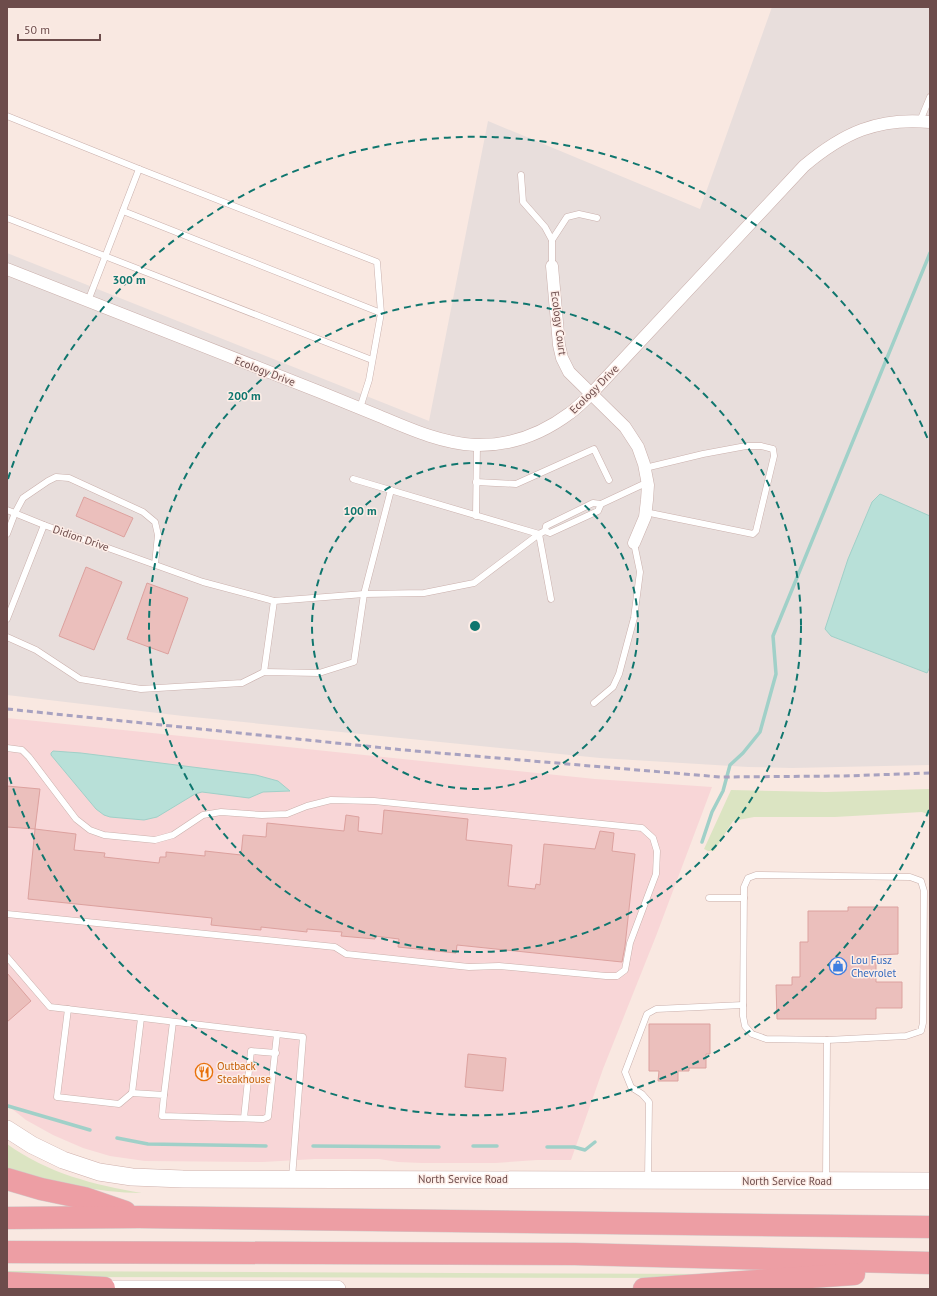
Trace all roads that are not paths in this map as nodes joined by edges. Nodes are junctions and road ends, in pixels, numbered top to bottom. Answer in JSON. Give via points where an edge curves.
{"nodes":[{"id":1,"x":930,"y":96,"type":"edge"},
{"id":2,"x":7,"y":116,"type":"edge"},
{"id":3,"x":925,"y":122,"type":"edge"},
{"id":4,"x":139,"y":169,"type":"junction"},
{"id":5,"x":522,"y":175,"type":"dead end"},
{"id":6,"x":123,"y":211,"type":"junction"},
{"id":7,"x":7,"y":218,"type":"edge"},
{"id":8,"x":597,"y":218,"type":"dead end"},
{"id":9,"x":552,"y":240,"type":"junction"},
{"id":10,"x":105,"y":257,"type":"junction"},
{"id":11,"x":552,"y":266,"type":"joint"},
{"id":12,"x":7,"y":269,"type":"edge"},
{"id":13,"x":88,"y":301,"type":"junction"},
{"id":14,"x":381,"y":313,"type":"junction"},
{"id":15,"x":372,"y":360,"type":"junction"},
{"id":16,"x":591,"y":394,"type":"junction"},
{"id":17,"x":360,"y":408,"type":"junction"},
{"id":18,"x":476,"y":445,"type":"junction"},
{"id":19,"x":645,"y":468,"type":"junction"},
{"id":20,"x":354,"y":478,"type":"dead end"},
{"id":21,"x":609,"y":480,"type":"dead end"},
{"id":22,"x":476,"y":482,"type":"junction"},
{"id":23,"x":648,"y":482,"type":"junction"},
{"id":24,"x":391,"y":490,"type":"junction"},
{"id":25,"x":7,"y":510,"type":"edge"},
{"id":26,"x":645,"y":512,"type":"junction"},
{"id":27,"x":15,"y":513,"type":"junction"},
{"id":28,"x":476,"y":516,"type":"junction"},
{"id":29,"x":44,"y":525,"type":"junction"},
{"id":30,"x":542,"y":533,"type":"junction"},
{"id":31,"x":7,"y":534,"type":"edge"},
{"id":32,"x":634,"y":543,"type":"joint"},
{"id":33,"x":155,"y":564,"type":"junction"},
{"id":34,"x":364,"y":594,"type":"junction"},
{"id":35,"x":551,"y":599,"type":"dead end"},
{"id":36,"x":274,"y":601,"type":"junction"},
{"id":37,"x":7,"y":619,"type":"edge"},
{"id":38,"x":7,"y":637,"type":"edge"},
{"id":39,"x":264,"y":672,"type":"junction"},
{"id":40,"x":594,"y":703,"type":"dead end"},
{"id":41,"x":7,"y":748,"type":"edge"},
{"id":42,"x":709,"y":898,"type":"dead end"},
{"id":43,"x":744,"y":898,"type":"junction"},
{"id":44,"x":7,"y":914,"type":"edge"},
{"id":45,"x":7,"y":957,"type":"edge"},
{"id":46,"x":743,"y":1005,"type":"junction"},
{"id":47,"x":68,"y":1009,"type":"junction"},
{"id":48,"x":141,"y":1018,"type":"junction"},
{"id":49,"x":173,"y":1022,"type":"junction"},
{"id":50,"x":277,"y":1034,"type":"junction"},
{"id":51,"x":827,"y":1040,"type":"junction"},
{"id":52,"x":276,"y":1053,"type":"junction"},
{"id":53,"x":132,"y":1093,"type":"junction"},
{"id":54,"x":164,"y":1095,"type":"junction"},
{"id":55,"x":244,"y":1118,"type":"junction"},
{"id":56,"x":7,"y":1129,"type":"edge"},
{"id":57,"x":7,"y":1178,"type":"edge"},
{"id":58,"x":292,"y":1179,"type":"junction"},
{"id":59,"x":648,"y":1180,"type":"junction"},
{"id":60,"x":826,"y":1181,"type":"junction"},
{"id":61,"x":930,"y":1181,"type":"edge"},
{"id":62,"x":139,"y":1217,"type":"junction"},
{"id":63,"x":7,"y":1218,"type":"edge"},
{"id":64,"x":930,"y":1227,"type":"edge"},
{"id":65,"x":7,"y":1252,"type":"edge"},
{"id":66,"x":925,"y":1263,"type":"edge"},
{"id":67,"x":7,"y":1283,"type":"edge"},
{"id":68,"x":104,"y":1288,"type":"edge"},
{"id":69,"x":72,"y":1289,"type":"edge"},
{"id":70,"x":226,"y":1289,"type":"edge"},
{"id":71,"x":337,"y":1289,"type":"edge"},
{"id":72,"x":644,"y":1289,"type":"edge"}],
"edges":[{"from":1,"to":3,"type":"lane"},
{"from":2,"to":4,"type":"lane"},
{"from":3,"to":16,"type":"street","name":"Ecology Drive","via":[[891,122],[871,126],[835,142],[804,166]]},
{"from":4,"to":6,"type":"lane"},
{"from":4,"to":14,"type":"lane","via":[[377,262]]},
{"from":5,"to":9,"type":"lane","via":[[523,202],[545,227]]},
{"from":6,"to":10,"type":"lane"},
{"from":6,"to":14,"type":"lane"},
{"from":7,"to":10,"type":"lane"},
{"from":8,"to":9,"type":"lane","via":[[579,214],[567,217]]},
{"from":9,"to":11,"type":"lane"},
{"from":10,"to":13,"type":"lane"},
{"from":10,"to":15,"type":"lane"},
{"from":11,"to":16,"type":"street","name":"Ecology Court","via":[[562,358],[569,372]]},
{"from":12,"to":13,"type":"street","name":"Ecology Drive"},
{"from":13,"to":17,"type":"street","name":"Ecology Drive"},
{"from":14,"to":15,"type":"lane"},
{"from":15,"to":17,"type":"lane"},
{"from":16,"to":18,"type":"street","name":"Ecology Drive","via":[[571,412],[537,433],[498,444]]},
{"from":16,"to":19,"type":"street","name":"Ecology Court","via":[[625,427],[638,447]]},
{"from":17,"to":18,"type":"street","name":"Ecology Drive","via":[[424,434]]},
{"from":18,"to":22,"type":"lane"},
{"from":19,"to":23,"type":"street","name":"Ecology Court"},
{"from":19,"to":26,"type":"lane","via":[[746,446],[773,449],[774,456],[756,531],[753,534]]},
{"from":20,"to":24,"type":"lane"},
{"from":21,"to":22,"type":"lane","via":[[594,449],[516,484]]},
{"from":22,"to":28,"type":"lane"},
{"from":23,"to":26,"type":"street","name":"Ecology Court"},
{"from":23,"to":30,"type":"lane","via":[[601,504],[598,511],[550,533]]},
{"from":24,"to":28,"type":"lane"},
{"from":24,"to":34,"type":"lane"},
{"from":25,"to":27,"type":"lane","name":"Didion Drive"},
{"from":26,"to":32,"type":"street","name":"Ecology Court"},
{"from":27,"to":29,"type":"lane","name":"Didion Drive"},
{"from":27,"to":31,"type":"lane"},
{"from":27,"to":33,"type":"lane","via":[[23,498],[48,481],[56,477],[69,478],[143,512],[155,522],[158,535]]},
{"from":28,"to":30,"type":"lane"},
{"from":29,"to":33,"type":"lane","name":"Didion Drive"},
{"from":29,"to":37,"type":"lane"},
{"from":30,"to":34,"type":"lane","name":"Didion Drive","via":[[474,583],[424,593]]},
{"from":30,"to":35,"type":"lane"},
{"from":32,"to":40,"type":"lane","via":[[640,572],[632,625],[620,674],[613,687]]},
{"from":33,"to":36,"type":"lane","name":"Didion Drive","via":[[203,582]]},
{"from":34,"to":36,"type":"lane","name":"Didion Drive"},
{"from":34,"to":39,"type":"lane","via":[[354,662],[319,673]]},
{"from":36,"to":39,"type":"lane"},
{"from":38,"to":39,"type":"lane","via":[[36,650],[80,679],[141,689],[242,683]]},
{"from":41,"to":44,"type":"lane","via":[[22,750],[76,819],[90,830],[104,835],[155,840],[173,835],[203,815],[221,812],[287,814],[331,800],[382,802],[642,828],[653,838],[657,851],[656,874],[630,943],[624,970],[617,976],[500,966],[469,967],[346,954],[335,947]]},
{"from":42,"to":43,"type":"lane"},
{"from":43,"to":46,"type":"lane"},
{"from":43,"to":51,"type":"lane","via":[[744,887],[748,878],[756,875],[910,877],[921,881],[924,891],[921,1031],[906,1036]]},
{"from":45,"to":47,"type":"lane","via":[[50,1007]]},
{"from":46,"to":51,"type":"lane","via":[[745,1026],[752,1034],[766,1039]]},
{"from":46,"to":59,"type":"lane","via":[[656,1009],[646,1014],[625,1072],[631,1087],[649,1102]]},
{"from":47,"to":48,"type":"lane"},
{"from":47,"to":53,"type":"lane","via":[[57,1097],[118,1104]]},
{"from":48,"to":49,"type":"lane"},
{"from":48,"to":53,"type":"lane"},
{"from":49,"to":50,"type":"lane"},
{"from":49,"to":54,"type":"lane"},
{"from":50,"to":52,"type":"lane"},
{"from":50,"to":58,"type":"lane","via":[[303,1037]]},
{"from":51,"to":60,"type":"lane"},
{"from":52,"to":55,"type":"lane","via":[[268,1117]]},
{"from":52,"to":55,"type":"lane","via":[[251,1050]]},
{"from":53,"to":54,"type":"lane"},
{"from":54,"to":55,"type":"lane","via":[[162,1116]]},
{"from":56,"to":58,"type":"street","name":"North Service Road","via":[[63,1160],[99,1172],[132,1177],[183,1179]]},
{"from":57,"to":62,"type":"highway","via":[[41,1189],[84,1198]]},
{"from":58,"to":59,"type":"street","name":"North Service Road"},
{"from":59,"to":60,"type":"street","name":"North Service Road"},
{"from":60,"to":61,"type":"street","name":"North Service Road"},
{"from":62,"to":63,"type":"highway"},
{"from":62,"to":64,"type":"highway"},
{"from":65,"to":66,"type":"highway","via":[[575,1254]]},
{"from":66,"to":72,"type":"highway","via":[[877,1272]]},
{"from":67,"to":68,"type":"highway"},
{"from":68,"to":69,"type":"street"},
{"from":68,"to":70,"type":"street"},
{"from":70,"to":71,"type":"street"}]}
